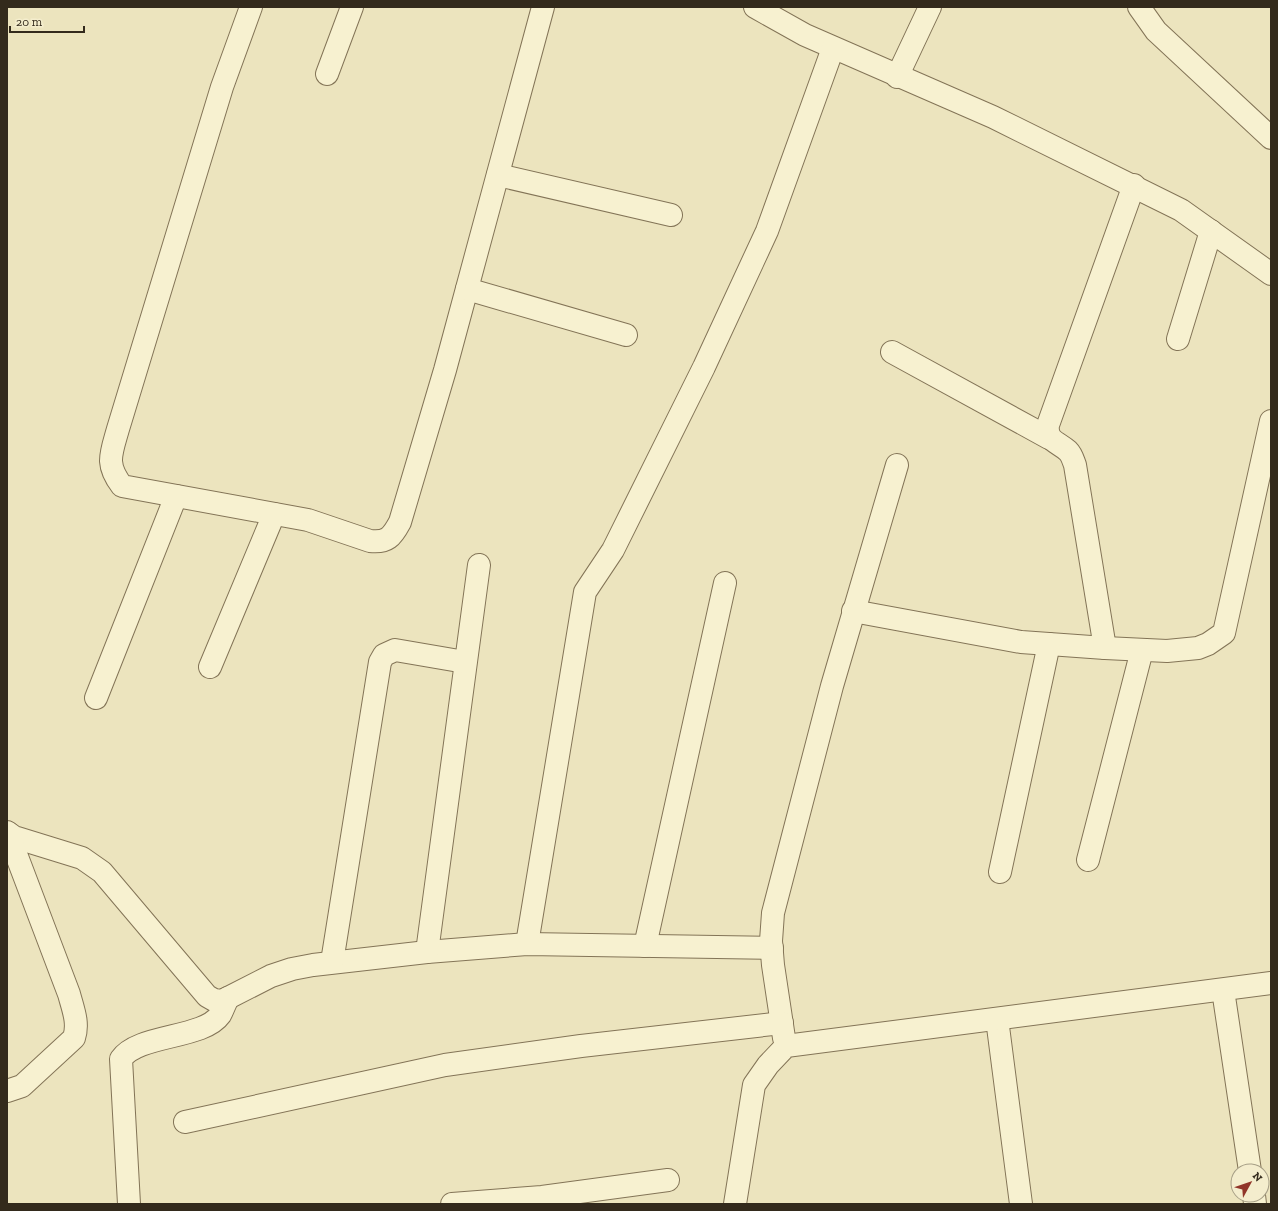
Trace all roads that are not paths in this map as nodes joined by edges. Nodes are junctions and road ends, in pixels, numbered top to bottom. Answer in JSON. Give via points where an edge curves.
{"nodes":[{"id":1,"x":251,"y":7,"type":"edge"},
{"id":2,"x":352,"y":7,"type":"edge"},
{"id":3,"x":543,"y":7,"type":"edge"},
{"id":4,"x":930,"y":7,"type":"edge"},
{"id":5,"x":1139,"y":7,"type":"edge"},
{"id":6,"x":764,"y":9,"type":"edge"},
{"id":7,"x":833,"y":48,"type":"junction"},
{"id":8,"x":327,"y":74,"type":"dead end"},
{"id":9,"x":898,"y":77,"type":"junction"},
{"id":10,"x":1271,"y":138,"type":"edge"},
{"id":11,"x":498,"y":175,"type":"junction"},
{"id":12,"x":1134,"y":186,"type":"junction"},
{"id":13,"x":671,"y":216,"type":"dead end"},
{"id":14,"x":1211,"y":231,"type":"junction"},
{"id":15,"x":1271,"y":274,"type":"edge"},
{"id":16,"x":468,"y":289,"type":"junction"},
{"id":17,"x":626,"y":335,"type":"dead end"},
{"id":18,"x":1178,"y":339,"type":"dead end"},
{"id":19,"x":892,"y":352,"type":"dead end"},
{"id":20,"x":1271,"y":420,"type":"edge"},
{"id":21,"x":1049,"y":438,"type":"junction"},
{"id":22,"x":897,"y":465,"type":"dead end"},
{"id":23,"x":176,"y":496,"type":"junction"},
{"id":24,"x":274,"y":514,"type":"junction"},
{"id":25,"x":479,"y":565,"type":"dead end"},
{"id":26,"x":725,"y":583,"type":"dead end"},
{"id":27,"x":853,"y":611,"type":"junction"},
{"id":28,"x":1049,"y":644,"type":"junction"},
{"id":29,"x":1105,"y":648,"type":"junction"},
{"id":30,"x":1142,"y":650,"type":"junction"},
{"id":31,"x":465,"y":662,"type":"junction"},
{"id":32,"x":210,"y":667,"type":"dead end"},
{"id":33,"x":96,"y":698,"type":"dead end"},
{"id":34,"x":7,"y":833,"type":"edge"},
{"id":35,"x":1088,"y":860,"type":"dead end"},
{"id":36,"x":1000,"y":872,"type":"dead end"},
{"id":37,"x":527,"y":944,"type":"junction"},
{"id":38,"x":645,"y":946,"type":"junction"},
{"id":39,"x":772,"y":948,"type":"junction"},
{"id":40,"x":427,"y":952,"type":"junction"},
{"id":41,"x":332,"y":962,"type":"junction"},
{"id":42,"x":1271,"y":983,"type":"edge"},
{"id":43,"x":1223,"y":990,"type":"junction"},
{"id":44,"x":228,"y":998,"type":"junction"},
{"id":45,"x":997,"y":1018,"type":"junction"},
{"id":46,"x":782,"y":1024,"type":"junction"},
{"id":47,"x":786,"y":1046,"type":"junction"},
{"id":48,"x":7,"y":1092,"type":"edge"},
{"id":49,"x":184,"y":1122,"type":"dead end"},
{"id":50,"x":1249,"y":1163,"type":"edge"},
{"id":51,"x":668,"y":1180,"type":"dead end"},
{"id":52,"x":129,"y":1204,"type":"edge"},
{"id":53,"x":452,"y":1204,"type":"edge"},
{"id":54,"x":735,"y":1204,"type":"edge"},
{"id":55,"x":1021,"y":1204,"type":"edge"}],
"edges":[{"from":1,"to":23,"type":"street","via":[[222,87],[111,459],[113,474],[122,486]]},
{"from":2,"to":8,"type":"street"},
{"from":3,"to":11,"type":"street"},
{"from":4,"to":9,"type":"street"},
{"from":5,"to":10,"type":"street","via":[[1156,31]]},
{"from":6,"to":7,"type":"street","via":[[804,35]]},
{"from":7,"to":9,"type":"street"},
{"from":7,"to":37,"type":"street","via":[[767,231],[704,367],[612,550],[585,592]]},
{"from":9,"to":12,"type":"street","via":[[993,117]]},
{"from":11,"to":13,"type":"street"},
{"from":11,"to":16,"type":"street"},
{"from":12,"to":14,"type":"street","via":[[1181,210]]},
{"from":12,"to":21,"type":"street","via":[[1048,425]]},
{"from":14,"to":15,"type":"street"},
{"from":14,"to":18,"type":"street"},
{"from":16,"to":17,"type":"street"},
{"from":16,"to":24,"type":"street","via":[[404,507],[394,533],[380,542],[370,541],[308,520]]},
{"from":19,"to":21,"type":"street"},
{"from":20,"to":30,"type":"street","via":[[1224,633],[1198,648]]},
{"from":21,"to":29,"type":"street","via":[[1068,451],[1075,465]]},
{"from":22,"to":27,"type":"street"},
{"from":23,"to":24,"type":"street"},
{"from":23,"to":33,"type":"street"},
{"from":24,"to":32,"type":"street"},
{"from":25,"to":31,"type":"street"},
{"from":26,"to":38,"type":"street"},
{"from":27,"to":28,"type":"street","via":[[1021,642]]},
{"from":27,"to":39,"type":"street","via":[[773,913]]},
{"from":28,"to":29,"type":"street"},
{"from":28,"to":36,"type":"street"},
{"from":29,"to":30,"type":"street"},
{"from":30,"to":35,"type":"street"},
{"from":31,"to":40,"type":"street"},
{"from":31,"to":41,"type":"street","via":[[395,650],[384,655],[380,662]]},
{"from":34,"to":44,"type":"street","via":[[82,858],[93,865],[102,872],[207,996],[222,1001]]},
{"from":34,"to":48,"type":"street","via":[[69,994],[76,1020],[74,1038],[22,1086]]},
{"from":37,"to":38,"type":"street"},
{"from":37,"to":40,"type":"street"},
{"from":38,"to":39,"type":"street"},
{"from":39,"to":46,"type":"street"},
{"from":40,"to":41,"type":"street"},
{"from":41,"to":44,"type":"street","via":[[271,976]]},
{"from":42,"to":43,"type":"street"},
{"from":43,"to":45,"type":"street"},
{"from":43,"to":50,"type":"street"},
{"from":44,"to":52,"type":"street","via":[[220,1015],[208,1025],[130,1049],[121,1059]]},
{"from":45,"to":47,"type":"street"},
{"from":45,"to":55,"type":"street"},
{"from":46,"to":47,"type":"street"},
{"from":46,"to":49,"type":"street","via":[[581,1046],[444,1065]]},
{"from":47,"to":54,"type":"street","via":[[754,1085]]},
{"from":51,"to":53,"type":"street","via":[[542,1197]]}]}
